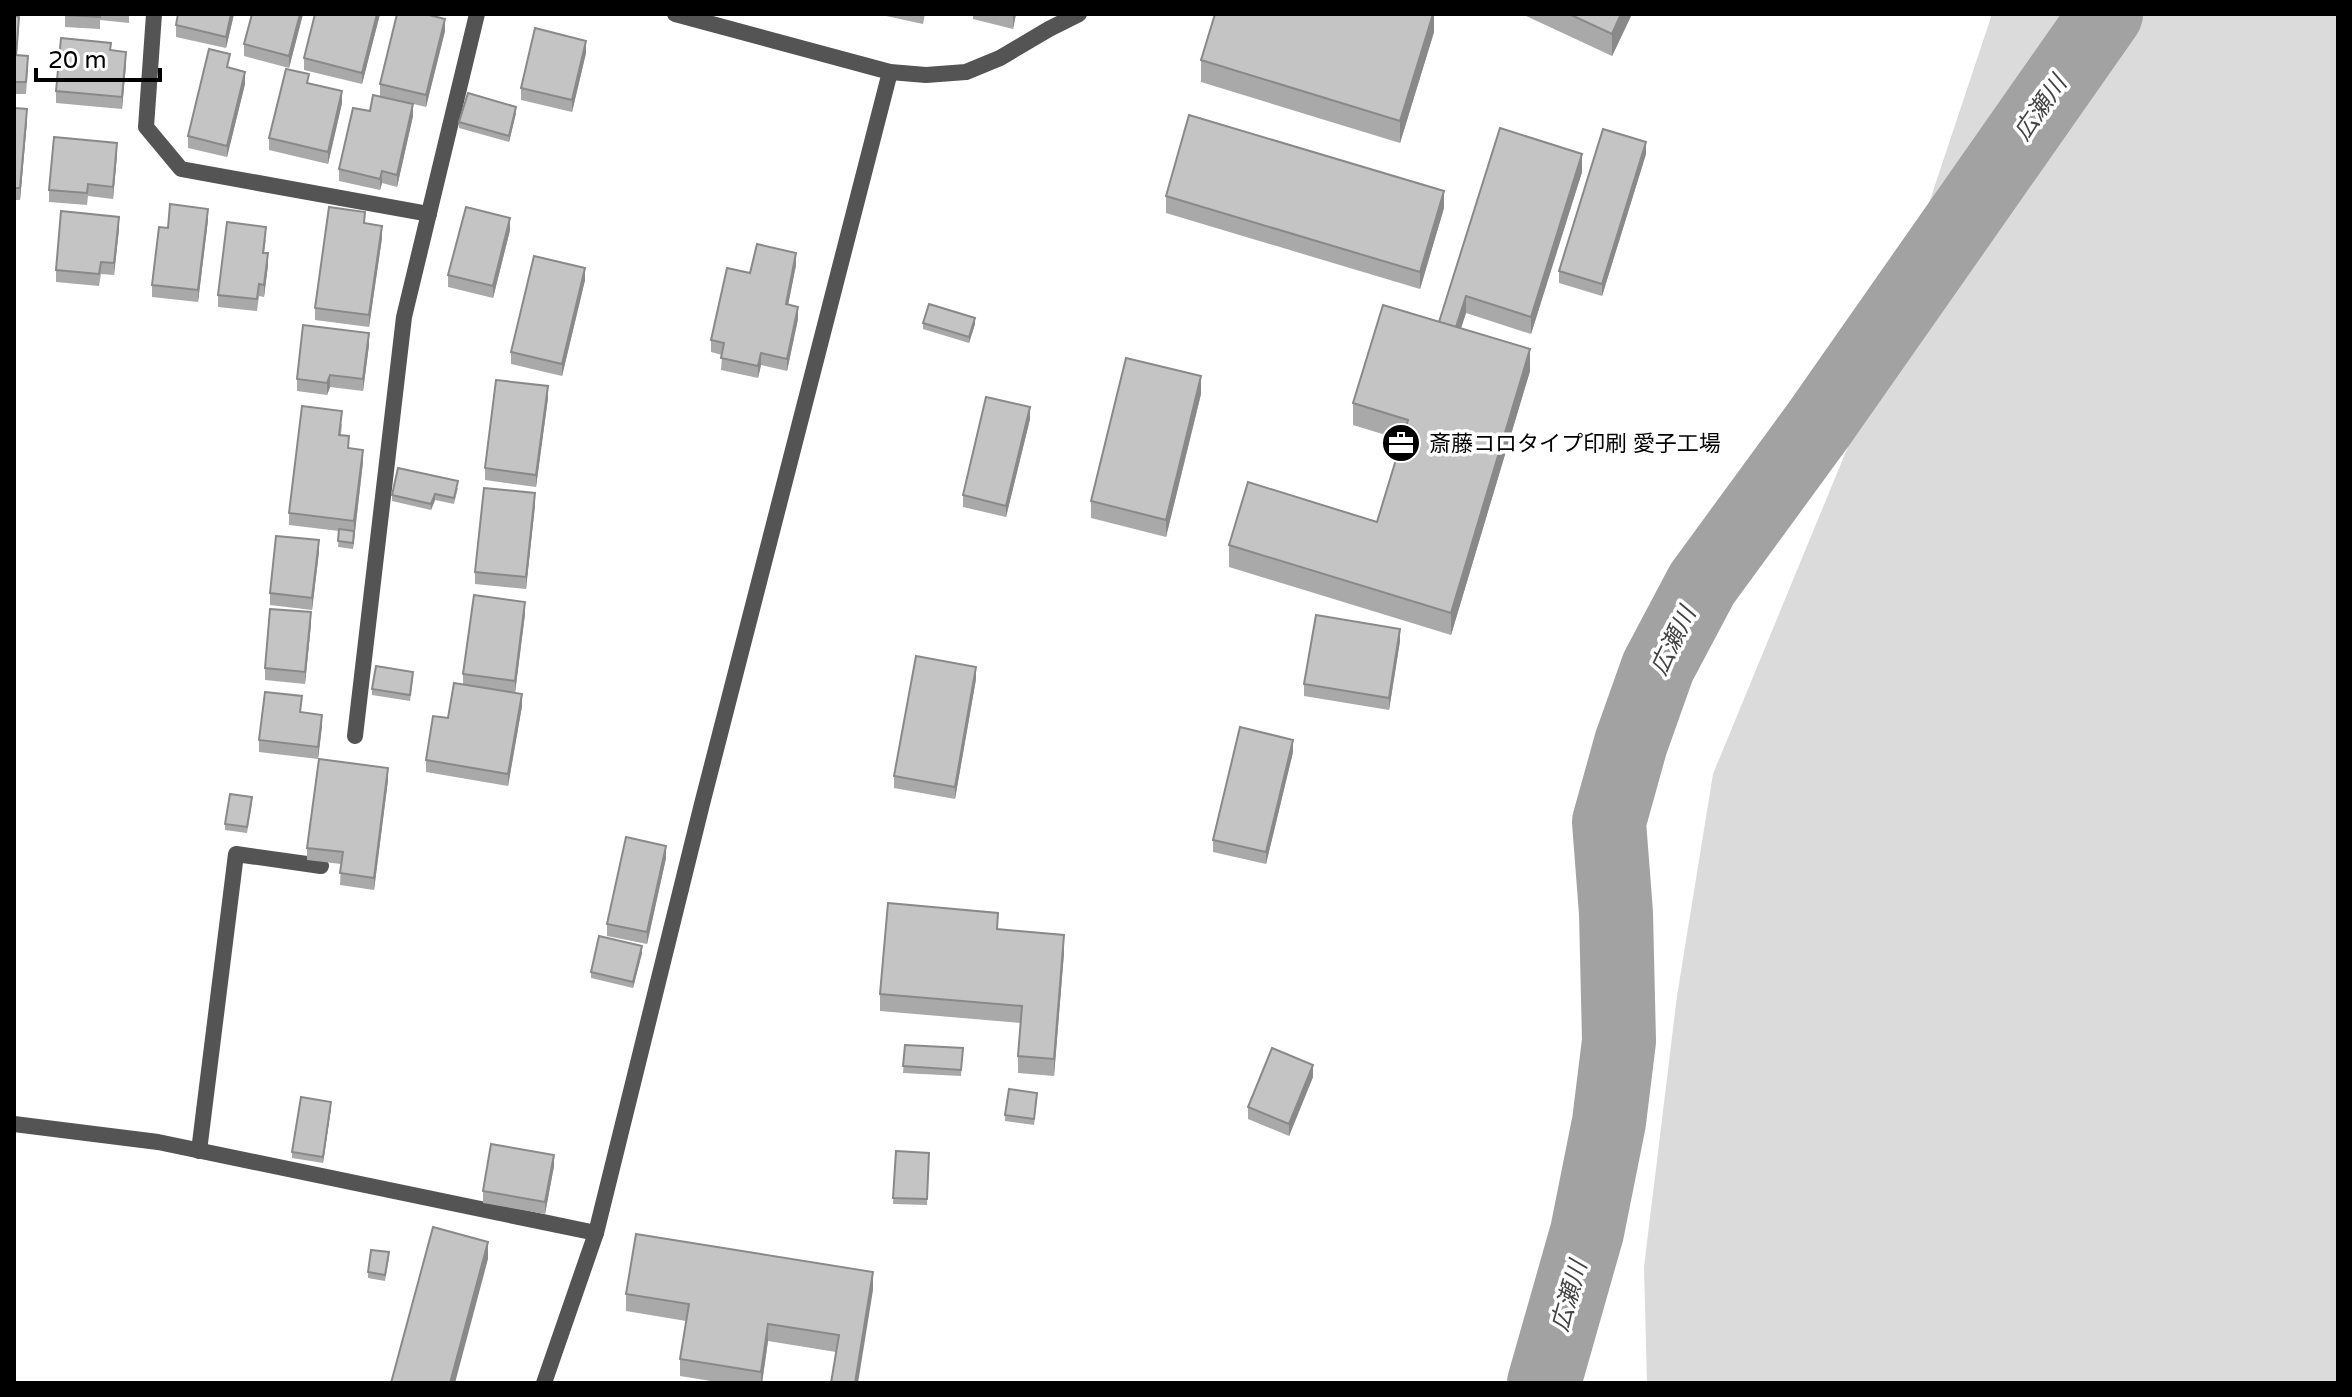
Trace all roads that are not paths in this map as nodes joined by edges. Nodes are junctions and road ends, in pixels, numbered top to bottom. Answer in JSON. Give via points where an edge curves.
{"nodes":[{"id":1,"x":154,"y":14,"type":"edge"},
{"id":2,"x":477,"y":14,"type":"edge"},
{"id":3,"x":675,"y":14,"type":"edge"},
{"id":4,"x":1079,"y":14,"type":"edge"},
{"id":5,"x":1050,"y":21,"type":"edge"},
{"id":6,"x":890,"y":72,"type":"junction"},
{"id":7,"x":429,"y":214,"type":"junction"},
{"id":8,"x":355,"y":736,"type":"dead end"},
{"id":9,"x":321,"y":866,"type":"edge"},
{"id":10,"x":14,"y":1124,"type":"edge"},
{"id":11,"x":199,"y":1151,"type":"junction"},
{"id":12,"x":596,"y":1233,"type":"junction"},
{"id":13,"x":544,"y":1383,"type":"edge"}],
"edges":[{"from":1,"to":7,"type":"street","via":[[146,127],[181,169]]},
{"from":2,"to":7,"type":"street"},
{"from":3,"to":6,"type":"street"},
{"from":4,"to":5,"type":"street"},
{"from":5,"to":6,"type":"street","via":[[1000,58],[966,72]]},
{"from":6,"to":12,"type":"street"},
{"from":7,"to":8,"type":"street","via":[[404,317]]},
{"from":9,"to":11,"type":"street","via":[[236,854]]},
{"from":10,"to":11,"type":"street"},
{"from":11,"to":12,"type":"street"},
{"from":12,"to":13,"type":"street"}]}
